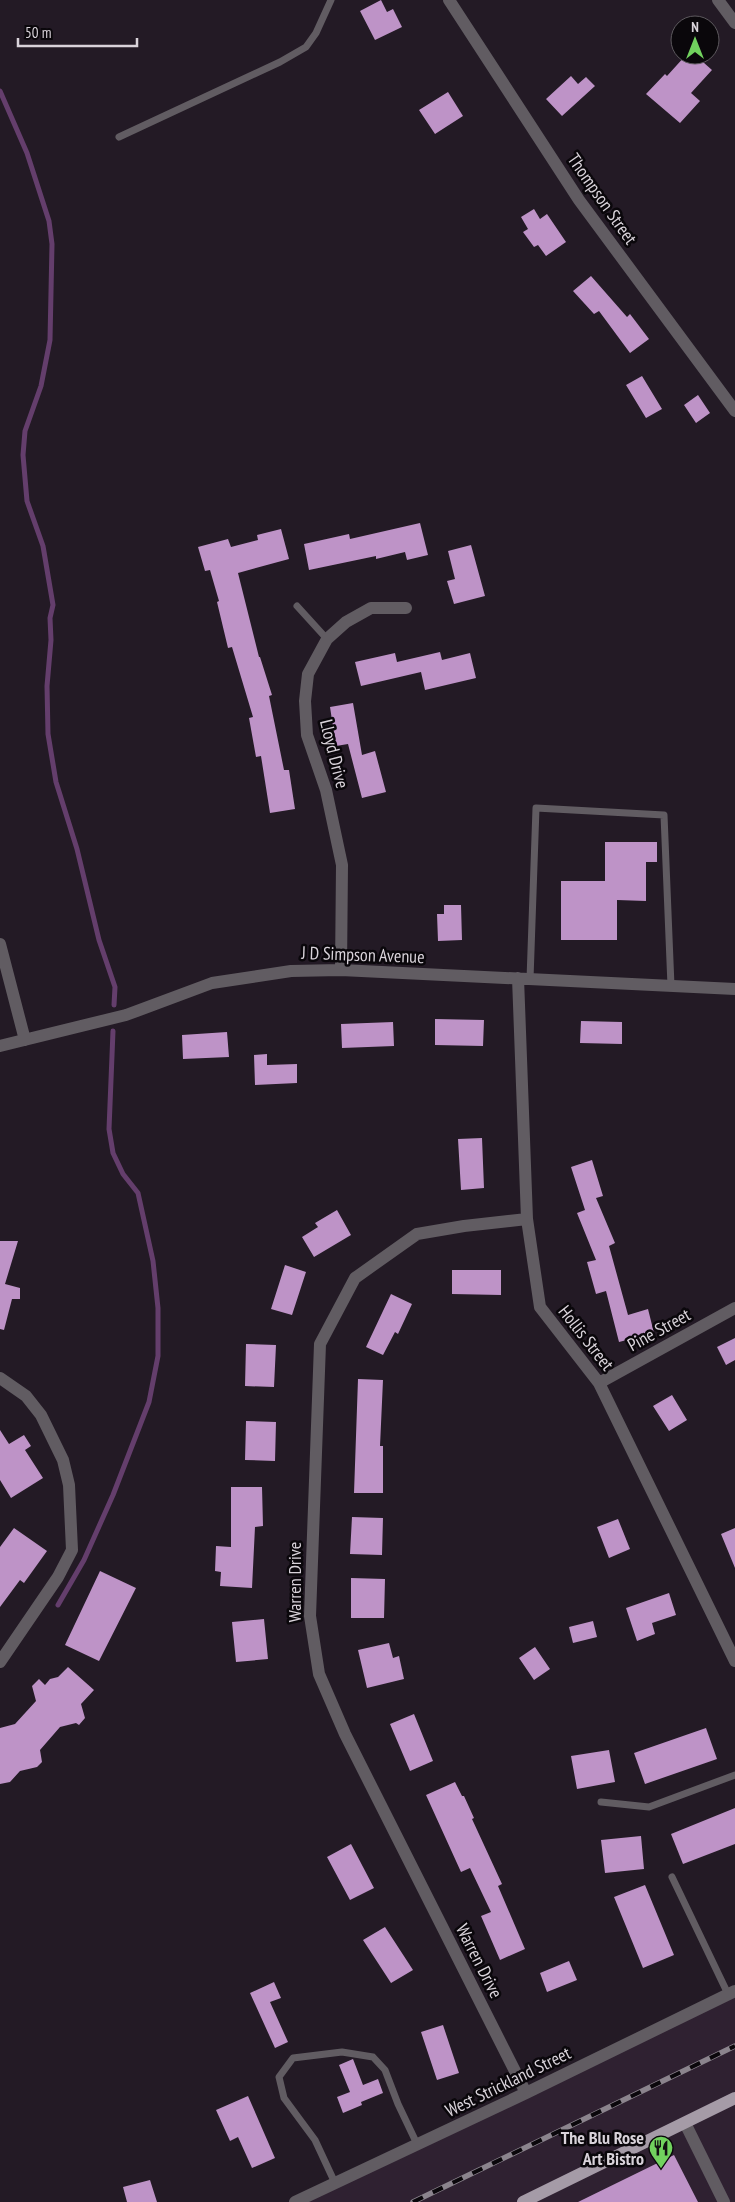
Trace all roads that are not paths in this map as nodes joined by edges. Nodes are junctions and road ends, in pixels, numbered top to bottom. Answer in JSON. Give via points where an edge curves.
{"nodes":[{"id":1,"x":331,"y":0,"type":"edge"},
{"id":2,"x":449,"y":0,"type":"edge"},
{"id":3,"x":718,"y":0,"type":"edge"},
{"id":4,"x":735,"y":23,"type":"edge"},
{"id":5,"x":119,"y":137,"type":"dead end"},
{"id":6,"x":735,"y":411,"type":"edge"},
{"id":7,"x":296,"y":606,"type":"dead end"},
{"id":8,"x":406,"y":608,"type":"dead end"},
{"id":9,"x":327,"y":639,"type":"junction"},
{"id":10,"x":0,"y":944,"type":"edge"},
{"id":11,"x":341,"y":970,"type":"junction"},
{"id":12,"x":524,"y":979,"type":"junction"},
{"id":13,"x":671,"y":986,"type":"junction"},
{"id":14,"x":735,"y":990,"type":"edge"},
{"id":15,"x":25,"y":1040,"type":"junction"},
{"id":16,"x":0,"y":1046,"type":"edge"},
{"id":17,"x":527,"y":1219,"type":"junction"},
{"id":18,"x":735,"y":1308,"type":"edge"},
{"id":19,"x":0,"y":1378,"type":"edge"},
{"id":20,"x":599,"y":1382,"type":"junction"},
{"id":21,"x":735,"y":1661,"type":"edge"},
{"id":22,"x":0,"y":1662,"type":"edge"},
{"id":23,"x":735,"y":1775,"type":"edge"},
{"id":24,"x":601,"y":1802,"type":"dead end"},
{"id":25,"x":672,"y":1877,"type":"dead end"},
{"id":26,"x":732,"y":1993,"type":"edge"},
{"id":27,"x":526,"y":2094,"type":"junction"},
{"id":28,"x":735,"y":2098,"type":"edge"},
{"id":29,"x":685,"y":2123,"type":"junction"},
{"id":30,"x":417,"y":2144,"type":"junction"},
{"id":31,"x":335,"y":2183,"type":"junction"},
{"id":32,"x":295,"y":2202,"type":"edge"},
{"id":33,"x":523,"y":2202,"type":"edge"},
{"id":34,"x":724,"y":2202,"type":"edge"}],
"edges":[{"from":1,"to":5,"type":"lane","via":[[306,47]]},
{"from":2,"to":6,"type":"street","name":"Thompson Street","via":[[579,200]]},
{"from":3,"to":4,"type":"street"},
{"from":7,"to":9,"type":"lane"},
{"from":8,"to":9,"type":"street","name":"Lloyd Drive","via":[[371,608],[346,622]]},
{"from":9,"to":11,"type":"street","name":"Lloyd Drive","via":[[308,674],[305,702],[308,735],[326,790],[342,865]]},
{"from":10,"to":15,"type":"street"},
{"from":11,"to":12,"type":"street","name":"J D Simpson Avenue"},
{"from":11,"to":15,"type":"street","name":"J D Simpson Avenue","via":[[291,970],[212,983],[126,1015]]},
{"from":12,"to":13,"type":"street","name":"J D Simpson Avenue"},
{"from":12,"to":13,"type":"lane","via":[[536,808],[664,815]]},
{"from":12,"to":17,"type":"street","name":"Hollis Street"},
{"from":13,"to":14,"type":"street","name":"J D Simpson Avenue"},
{"from":15,"to":16,"type":"street","name":"J D Simpson Avenue"},
{"from":17,"to":20,"type":"street","name":"Hollis Street","via":[[540,1307]]},
{"from":17,"to":27,"type":"street","name":"Warren Drive","via":[[417,1234],[355,1278],[320,1344],[310,1616],[319,1674],[345,1734]]},
{"from":18,"to":20,"type":"street","name":"Pine Street"},
{"from":19,"to":22,"type":"street","via":[[26,1396],[42,1415],[63,1460],[69,1485],[72,1550],[58,1578]]},
{"from":20,"to":21,"type":"street","name":"Hollis Street"},
{"from":23,"to":24,"type":"lane","via":[[649,1807]]},
{"from":25,"to":26,"type":"lane"},
{"from":26,"to":27,"type":"street","name":"West Strickland Street"},
{"from":27,"to":30,"type":"street","name":"West Strickland Street"},
{"from":28,"to":29,"type":"main road"},
{"from":29,"to":33,"type":"main road"},
{"from":29,"to":34,"type":"street"},
{"from":30,"to":31,"type":"street","name":"West Strickland Street"},
{"from":30,"to":31,"type":"lane","via":[[385,2070],[373,2057],[342,2052],[293,2058],[279,2077],[284,2098],[315,2140]]},
{"from":31,"to":32,"type":"street","name":"West Strickland Street"}]}
